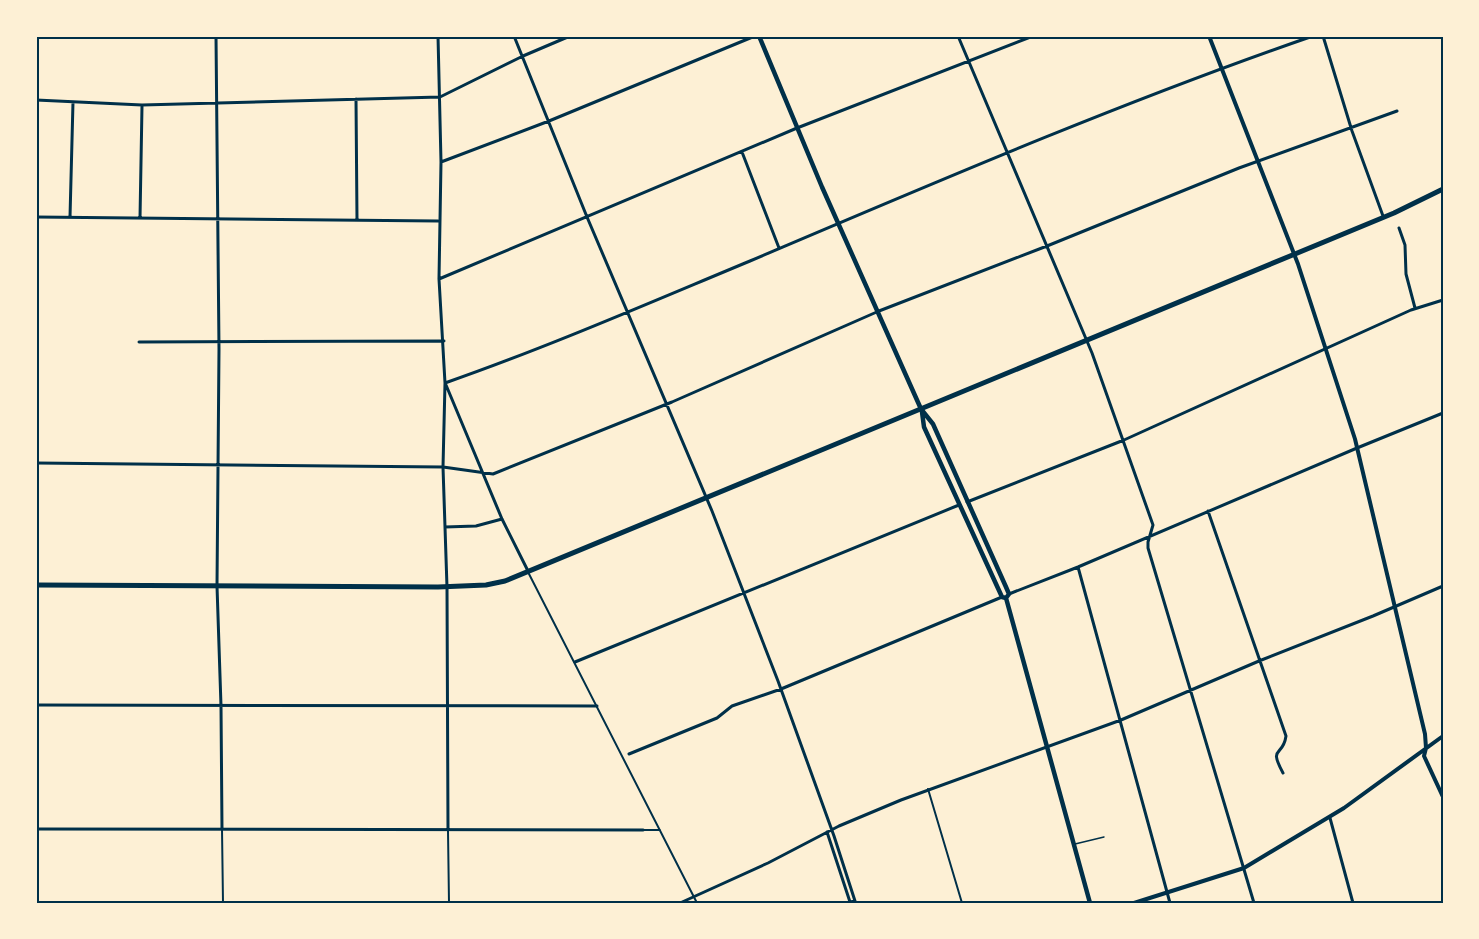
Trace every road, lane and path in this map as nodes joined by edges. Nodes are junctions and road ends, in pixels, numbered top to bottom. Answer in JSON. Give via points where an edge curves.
{"nodes":[{"id":1,"x":216,"y":36,"type":"edge"},
{"id":2,"x":438,"y":36,"type":"edge"},
{"id":3,"x":514,"y":36,"type":"edge"},
{"id":4,"x":570,"y":36,"type":"edge"},
{"id":5,"x":757,"y":36,"type":"edge"},
{"id":6,"x":958,"y":36,"type":"edge"},
{"id":7,"x":1033,"y":36,"type":"edge"},
{"id":8,"x":1209,"y":36,"type":"edge"},
{"id":9,"x":1313,"y":36,"type":"edge"},
{"id":10,"x":1323,"y":36,"type":"edge"},
{"id":11,"x":522,"y":56,"type":"junction"},
{"id":12,"x":969,"y":62,"type":"junction"},
{"id":13,"x":1221,"y":68,"type":"junction"},
{"id":14,"x":440,"y":97,"type":"junction"},
{"id":15,"x":356,"y":99,"type":"junction"},
{"id":16,"x":36,"y":100,"type":"edge"},
{"id":17,"x":73,"y":101,"type":"junction"},
{"id":18,"x":215,"y":102,"type":"junction"},
{"id":19,"x":142,"y":105,"type":"junction"},
{"id":20,"x":1397,"y":111,"type":"dead end"},
{"id":21,"x":549,"y":121,"type":"junction"},
{"id":22,"x":797,"y":128,"type":"junction"},
{"id":23,"x":1352,"y":129,"type":"junction"},
{"id":24,"x":742,"y":152,"type":"junction"},
{"id":25,"x":1008,"y":153,"type":"junction"},
{"id":26,"x":1259,"y":161,"type":"junction"},
{"id":27,"x":441,"y":162,"type":"junction"},
{"id":28,"x":1443,"y":189,"type":"edge"},
{"id":29,"x":36,"y":217,"type":"edge"},
{"id":30,"x":70,"y":217,"type":"junction"},
{"id":31,"x":587,"y":217,"type":"junction"},
{"id":32,"x":1384,"y":217,"type":"junction"},
{"id":33,"x":140,"y":218,"type":"junction"},
{"id":34,"x":218,"y":220,"type":"junction"},
{"id":35,"x":357,"y":220,"type":"junction"},
{"id":36,"x":438,"y":221,"type":"junction"},
{"id":37,"x":838,"y":224,"type":"junction"},
{"id":38,"x":1399,"y":228,"type":"dead end"},
{"id":39,"x":1047,"y":246,"type":"junction"},
{"id":40,"x":779,"y":248,"type":"junction"},
{"id":41,"x":1293,"y":255,"type":"junction"},
{"id":42,"x":438,"y":279,"type":"junction"},
{"id":43,"x":1443,"y":300,"type":"edge"},
{"id":44,"x":1415,"y":309,"type":"junction"},
{"id":45,"x":879,"y":311,"type":"junction"},
{"id":46,"x":628,"y":312,"type":"junction"},
{"id":47,"x":1087,"y":340,"type":"junction"},
{"id":48,"x":444,"y":341,"type":"junction"},
{"id":49,"x":139,"y":342,"type":"dead end"},
{"id":50,"x":218,"y":342,"type":"junction"},
{"id":51,"x":1326,"y":348,"type":"junction"},
{"id":52,"x":445,"y":383,"type":"junction"},
{"id":53,"x":666,"y":405,"type":"junction"},
{"id":54,"x":921,"y":409,"type":"junction"},
{"id":55,"x":1443,"y":413,"type":"edge"},
{"id":56,"x":1124,"y":440,"type":"junction"},
{"id":57,"x":1357,"y":448,"type":"junction"},
{"id":58,"x":36,"y":463,"type":"edge"},
{"id":59,"x":218,"y":465,"type":"junction"},
{"id":60,"x":443,"y":467,"type":"junction"},
{"id":61,"x":483,"y":472,"type":"junction"},
{"id":62,"x":707,"y":498,"type":"junction"},
{"id":63,"x":967,"y":502,"type":"junction"},
{"id":64,"x":959,"y":505,"type":"junction"},
{"id":65,"x":1208,"y":511,"type":"junction"},
{"id":66,"x":502,"y":519,"type":"junction"},
{"id":67,"x":445,"y":527,"type":"junction"},
{"id":68,"x":1150,"y":537,"type":"junction"},
{"id":69,"x":1078,"y":567,"type":"junction"},
{"id":70,"x":528,"y":572,"type":"junction"},
{"id":71,"x":36,"y":585,"type":"edge"},
{"id":72,"x":217,"y":586,"type":"junction"},
{"id":73,"x":447,"y":586,"type":"junction"},
{"id":74,"x":1443,"y":586,"type":"edge"},
{"id":75,"x":744,"y":593,"type":"junction"},
{"id":76,"x":1006,"y":596,"type":"junction"},
{"id":77,"x":1394,"y":608,"type":"junction"},
{"id":78,"x":1259,"y":660,"type":"junction"},
{"id":79,"x":575,"y":663,"type":"junction"},
{"id":80,"x":781,"y":689,"type":"junction"},
{"id":81,"x":1191,"y":690,"type":"junction"},
{"id":82,"x":36,"y":705,"type":"edge"},
{"id":83,"x":448,"y":705,"type":"junction"},
{"id":84,"x":221,"y":706,"type":"junction"},
{"id":85,"x":597,"y":706,"type":"junction"},
{"id":86,"x":1121,"y":720,"type":"junction"},
{"id":87,"x":1443,"y":736,"type":"edge"},
{"id":88,"x":1048,"y":746,"type":"junction"},
{"id":89,"x":1426,"y":748,"type":"junction"},
{"id":90,"x":629,"y":754,"type":"joint"},
{"id":91,"x":624,"y":757,"type":"junction"},
{"id":92,"x":1283,"y":773,"type":"dead end"},
{"id":93,"x":928,"y":789,"type":"junction"},
{"id":94,"x":1443,"y":797,"type":"edge"},
{"id":95,"x":1330,"y":818,"type":"junction"},
{"id":96,"x":36,"y":829,"type":"edge"},
{"id":97,"x":222,"y":829,"type":"junction"},
{"id":98,"x":448,"y":830,"type":"junction"},
{"id":99,"x":643,"y":830,"type":"joint"},
{"id":100,"x":660,"y":830,"type":"junction"},
{"id":101,"x":831,"y":830,"type":"junction"},
{"id":102,"x":827,"y":832,"type":"junction"},
{"id":103,"x":1104,"y":837,"type":"dead end"},
{"id":104,"x":1075,"y":844,"type":"junction"},
{"id":105,"x":1244,"y":868,"type":"junction"},
{"id":106,"x":1167,"y":892,"type":"junction"},
{"id":107,"x":695,"y":898,"type":"junction"},
{"id":108,"x":855,"y":902,"type":"edge"},
{"id":109,"x":223,"y":903,"type":"edge"},
{"id":110,"x":449,"y":903,"type":"edge"},
{"id":111,"x":680,"y":903,"type":"edge"},
{"id":112,"x":698,"y":903,"type":"edge"},
{"id":113,"x":962,"y":903,"type":"edge"},
{"id":114,"x":1090,"y":903,"type":"edge"},
{"id":115,"x":1134,"y":903,"type":"edge"},
{"id":116,"x":1170,"y":903,"type":"edge"},
{"id":117,"x":1254,"y":903,"type":"edge"},
{"id":118,"x":1353,"y":903,"type":"edge"}],
"edges":[{"from":1,"to":18,"type":"street"},
{"from":2,"to":14,"type":"street"},
{"from":3,"to":11,"type":"street"},
{"from":4,"to":11,"type":"street"},
{"from":5,"to":21,"type":"street"},
{"from":5,"to":22,"type":"main road"},
{"from":6,"to":12,"type":"street"},
{"from":7,"to":12,"type":"street"},
{"from":8,"to":13,"type":"street"},
{"from":9,"to":13,"type":"street"},
{"from":10,"to":23,"type":"street"},
{"from":11,"to":14,"type":"street"},
{"from":11,"to":21,"type":"street"},
{"from":12,"to":22,"type":"street"},
{"from":12,"to":25,"type":"street"},
{"from":13,"to":25,"type":"street"},
{"from":13,"to":26,"type":"street"},
{"from":14,"to":15,"type":"street"},
{"from":14,"to":27,"type":"street"},
{"from":15,"to":18,"type":"street"},
{"from":15,"to":35,"type":"street"},
{"from":16,"to":17,"type":"street"},
{"from":17,"to":19,"type":"street"},
{"from":17,"to":30,"type":"street"},
{"from":18,"to":19,"type":"street"},
{"from":18,"to":34,"type":"street"},
{"from":19,"to":33,"type":"street"},
{"from":20,"to":23,"type":"street"},
{"from":21,"to":27,"type":"street"},
{"from":21,"to":31,"type":"street"},
{"from":22,"to":24,"type":"street"},
{"from":22,"to":37,"type":"main road"},
{"from":23,"to":26,"type":"street"},
{"from":23,"to":32,"type":"street"},
{"from":24,"to":31,"type":"street"},
{"from":24,"to":40,"type":"street"},
{"from":25,"to":37,"type":"street"},
{"from":25,"to":39,"type":"street"},
{"from":26,"to":39,"type":"street"},
{"from":26,"to":41,"type":"street"},
{"from":27,"to":36,"type":"street"},
{"from":28,"to":32,"type":"main road"},
{"from":29,"to":30,"type":"street"},
{"from":30,"to":33,"type":"street"},
{"from":31,"to":42,"type":"street"},
{"from":31,"to":46,"type":"street"},
{"from":32,"to":41,"type":"main road"},
{"from":33,"to":34,"type":"street"},
{"from":34,"to":35,"type":"street"},
{"from":34,"to":50,"type":"street"},
{"from":35,"to":36,"type":"street"},
{"from":36,"to":42,"type":"street"},
{"from":37,"to":40,"type":"street"},
{"from":37,"to":45,"type":"main road"},
{"from":38,"to":44,"type":"street"},
{"from":39,"to":45,"type":"street"},
{"from":39,"to":47,"type":"street"},
{"from":40,"to":46,"type":"street"},
{"from":41,"to":47,"type":"main road"},
{"from":41,"to":51,"type":"street"},
{"from":42,"to":48,"type":"street"},
{"from":43,"to":44,"type":"street"},
{"from":44,"to":51,"type":"street"},
{"from":45,"to":53,"type":"street"},
{"from":45,"to":54,"type":"main road"},
{"from":46,"to":52,"type":"street"},
{"from":46,"to":53,"type":"street"},
{"from":47,"to":54,"type":"main road"},
{"from":47,"to":56,"type":"street"},
{"from":48,"to":50,"type":"street"},
{"from":48,"to":52,"type":"street"},
{"from":49,"to":50,"type":"street"},
{"from":50,"to":59,"type":"street"},
{"from":51,"to":56,"type":"street"},
{"from":51,"to":57,"type":"street"},
{"from":52,"to":60,"type":"street"},
{"from":52,"to":61,"type":"street"},
{"from":53,"to":61,"type":"street","via":[[493,474]]},
{"from":53,"to":62,"type":"street"},
{"from":54,"to":62,"type":"main road"},
{"from":54,"to":63,"type":"main road","via":[[933,424]]},
{"from":54,"to":64,"type":"main road","via":[[924,427]]},
{"from":55,"to":57,"type":"street"},
{"from":56,"to":63,"type":"street"},
{"from":56,"to":68,"type":"street","via":[[1153,525]]},
{"from":57,"to":65,"type":"street"},
{"from":57,"to":77,"type":"street"},
{"from":58,"to":59,"type":"street"},
{"from":59,"to":60,"type":"street"},
{"from":59,"to":72,"type":"street"},
{"from":60,"to":61,"type":"street"},
{"from":60,"to":67,"type":"street"},
{"from":61,"to":66,"type":"street"},
{"from":62,"to":70,"type":"main road"},
{"from":62,"to":75,"type":"street"},
{"from":63,"to":76,"type":"main road"},
{"from":64,"to":75,"type":"street"},
{"from":64,"to":76,"type":"main road"},
{"from":65,"to":68,"type":"street"},
{"from":65,"to":78,"type":"street"},
{"from":66,"to":67,"type":"street","via":[[476,526]]},
{"from":66,"to":70,"type":"street"},
{"from":67,"to":73,"type":"street"},
{"from":68,"to":69,"type":"street"},
{"from":68,"to":81,"type":"street","via":[[1148,548]]},
{"from":69,"to":76,"type":"street"},
{"from":69,"to":86,"type":"street"},
{"from":70,"to":73,"type":"main road","via":[[496,584]]},
{"from":70,"to":79,"type":"street"},
{"from":71,"to":72,"type":"main road"},
{"from":72,"to":73,"type":"main road"},
{"from":72,"to":84,"type":"street"},
{"from":73,"to":83,"type":"street"},
{"from":74,"to":77,"type":"street"},
{"from":75,"to":79,"type":"street"},
{"from":75,"to":80,"type":"street"},
{"from":76,"to":80,"type":"street"},
{"from":76,"to":88,"type":"main road"},
{"from":77,"to":78,"type":"street"},
{"from":77,"to":89,"type":"street"},
{"from":78,"to":81,"type":"street"},
{"from":78,"to":92,"type":"street","via":[[1286,736],[1275,759]]},
{"from":79,"to":85,"type":"street"},
{"from":80,"to":90,"type":"street","via":[[732,706],[717,718]]},
{"from":80,"to":101,"type":"street"},
{"from":81,"to":86,"type":"street"},
{"from":81,"to":105,"type":"street"},
{"from":82,"to":84,"type":"street"},
{"from":83,"to":84,"type":"street"},
{"from":83,"to":85,"type":"street"},
{"from":83,"to":98,"type":"street"},
{"from":84,"to":97,"type":"street"},
{"from":85,"to":91,"type":"street"},
{"from":86,"to":88,"type":"street"},
{"from":86,"to":106,"type":"street"},
{"from":87,"to":89,"type":"street"},
{"from":88,"to":93,"type":"street"},
{"from":88,"to":104,"type":"main road"},
{"from":89,"to":94,"type":"street","via":[[1424,756]]},
{"from":89,"to":95,"type":"street"},
{"from":90,"to":91,"type":"street"},
{"from":91,"to":100,"type":"street"},
{"from":93,"to":101,"type":"street"},
{"from":93,"to":113,"type":"street"},
{"from":95,"to":105,"type":"street"},
{"from":95,"to":118,"type":"street"},
{"from":96,"to":97,"type":"street"},
{"from":97,"to":98,"type":"street"},
{"from":97,"to":109,"type":"street"},
{"from":98,"to":99,"type":"street"},
{"from":98,"to":110,"type":"street"},
{"from":99,"to":100,"type":"street"},
{"from":100,"to":107,"type":"street"},
{"from":101,"to":102,"type":"street"},
{"from":101,"to":108,"type":"street"},
{"from":102,"to":107,"type":"street"},
{"from":102,"to":108,"type":"street","via":[[850,902]]},
{"from":103,"to":104,"type":"lane"},
{"from":104,"to":114,"type":"main road"},
{"from":105,"to":106,"type":"street"},
{"from":105,"to":117,"type":"street"},
{"from":106,"to":115,"type":"street"},
{"from":106,"to":116,"type":"street"},
{"from":107,"to":111,"type":"street"},
{"from":107,"to":112,"type":"street"}]}
